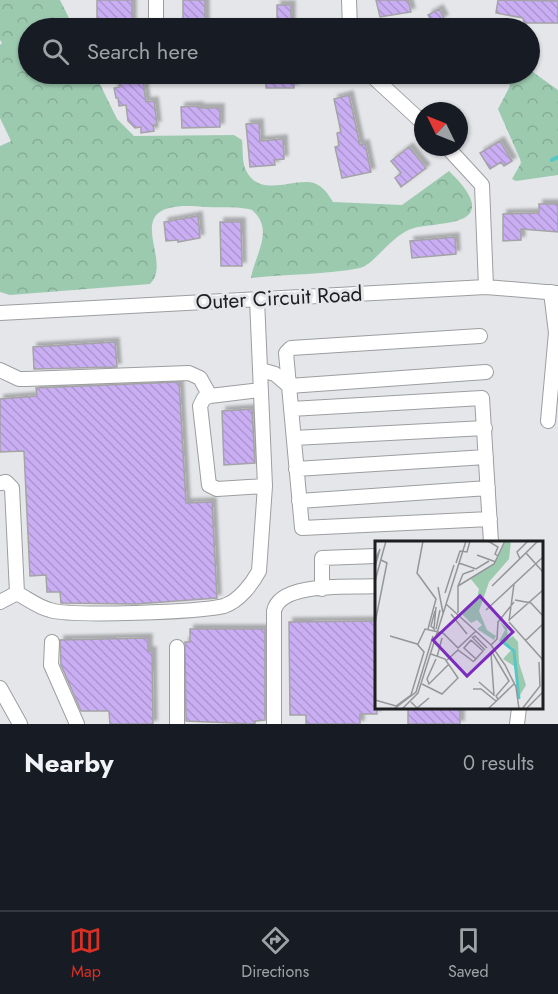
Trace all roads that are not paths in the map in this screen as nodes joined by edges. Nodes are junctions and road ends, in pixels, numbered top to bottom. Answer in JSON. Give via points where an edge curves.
{"nodes":[{"id":1,"x":156,"y":0,"type":"edge"},
{"id":2,"x":349,"y":0,"type":"edge"},
{"id":3,"x":156,"y":18,"type":"edge"},
{"id":4,"x":350,"y":18,"type":"edge"},
{"id":5,"x":381,"y":84,"type":"edge"},
{"id":6,"x":414,"y":115,"type":"edge"},
{"id":7,"x":455,"y":156,"type":"edge"},
{"id":8,"x":486,"y":287,"type":"junction"},
{"id":9,"x":555,"y":293,"type":"edge"},
{"id":10,"x":257,"y":299,"type":"junction"},
{"id":11,"x":0,"y":313,"type":"edge"},
{"id":12,"x":557,"y":333,"type":"edge"},
{"id":13,"x":480,"y":336,"type":"dead end"},
{"id":14,"x":556,"y":354,"type":"edge"},
{"id":15,"x":0,"y":370,"type":"edge"},
{"id":16,"x":261,"y":370,"type":"junction"},
{"id":17,"x":486,"y":372,"type":"dead end"},
{"id":18,"x":289,"y":386,"type":"junction"},
{"id":19,"x":260,"y":390,"type":"junction"},
{"id":20,"x":210,"y":396,"type":"junction"},
{"id":21,"x":291,"y":409,"type":"junction"},
{"id":22,"x":548,"y":421,"type":"dead end"},
{"id":23,"x":485,"y":428,"type":"junction"},
{"id":24,"x":294,"y":438,"type":"junction"},
{"id":25,"x":486,"y":457,"type":"junction"},
{"id":26,"x":296,"y":469,"type":"junction"},
{"id":27,"x":0,"y":483,"type":"edge"},
{"id":28,"x":265,"y":486,"type":"junction"},
{"id":29,"x":488,"y":488,"type":"junction"},
{"id":30,"x":299,"y":501,"type":"junction"},
{"id":31,"x":490,"y":519,"type":"junction"},
{"id":32,"x":7,"y":527,"type":"edge"},
{"id":33,"x":491,"y":541,"type":"edge"},
{"id":34,"x":375,"y":556,"type":"edge"},
{"id":35,"x":375,"y":586,"type":"edge"},
{"id":36,"x":322,"y":589,"type":"junction"},
{"id":37,"x":17,"y":593,"type":"junction"},
{"id":38,"x":0,"y":602,"type":"edge"},
{"id":39,"x":52,"y":642,"type":"dead end"},
{"id":40,"x":177,"y":647,"type":"dead end"},
{"id":41,"x":0,"y":688,"type":"edge"},
{"id":42,"x":519,"y":709,"type":"edge"},
{"id":43,"x":20,"y":724,"type":"edge"},
{"id":44,"x":78,"y":724,"type":"edge"},
{"id":45,"x":177,"y":724,"type":"edge"},
{"id":46,"x":274,"y":724,"type":"edge"},
{"id":47,"x":517,"y":724,"type":"edge"}],
"edges":[{"from":1,"to":3,"type":"street"},
{"from":2,"to":4,"type":"street"},
{"from":5,"to":6,"type":"street"},
{"from":7,"to":8,"type":"street","via":[[482,185]]},
{"from":8,"to":9,"type":"street","name":"Outer Circuit Road"},
{"from":8,"to":10,"type":"street","name":"Outer Circuit Road"},
{"from":9,"to":12,"type":"street"},
{"from":10,"to":11,"type":"street","name":"Outer Circuit Road"},
{"from":10,"to":16,"type":"street"},
{"from":12,"to":14,"type":"street"},
{"from":13,"to":18,"type":"street","via":[[289,348]]},
{"from":14,"to":22,"type":"street"},
{"from":15,"to":20,"type":"street","via":[[26,379],[189,373],[200,378]]},
{"from":16,"to":18,"type":"street","via":[[275,374]]},
{"from":16,"to":19,"type":"street"},
{"from":17,"to":18,"type":"street"},
{"from":18,"to":21,"type":"street"},
{"from":19,"to":20,"type":"street"},
{"from":19,"to":28,"type":"street"},
{"from":20,"to":28,"type":"street","via":[[200,406],[209,485],[218,489]]},
{"from":21,"to":23,"type":"street","via":[[480,397]]},
{"from":21,"to":24,"type":"street"},
{"from":23,"to":24,"type":"street"},
{"from":23,"to":25,"type":"street"},
{"from":24,"to":26,"type":"street"},
{"from":25,"to":26,"type":"street"},
{"from":25,"to":29,"type":"street"},
{"from":26,"to":30,"type":"street"},
{"from":27,"to":32,"type":"street","via":[[6,482],[12,488]]},
{"from":28,"to":37,"type":"street","via":[[259,571],[247,589],[224,606],[66,613],[42,607]]},
{"from":29,"to":30,"type":"street"},
{"from":29,"to":31,"type":"street"},
{"from":30,"to":31,"type":"street","via":[[304,529]]},
{"from":31,"to":33,"type":"street"},
{"from":32,"to":37,"type":"street"},
{"from":34,"to":36,"type":"street","via":[[322,558]]},
{"from":35,"to":36,"type":"street"},
{"from":36,"to":46,"type":"street","via":[[292,591],[275,604]]},
{"from":37,"to":38,"type":"street"},
{"from":39,"to":44,"type":"street","via":[[51,665]]},
{"from":40,"to":45,"type":"street"},
{"from":41,"to":43,"type":"street"},
{"from":42,"to":47,"type":"street"}]}
